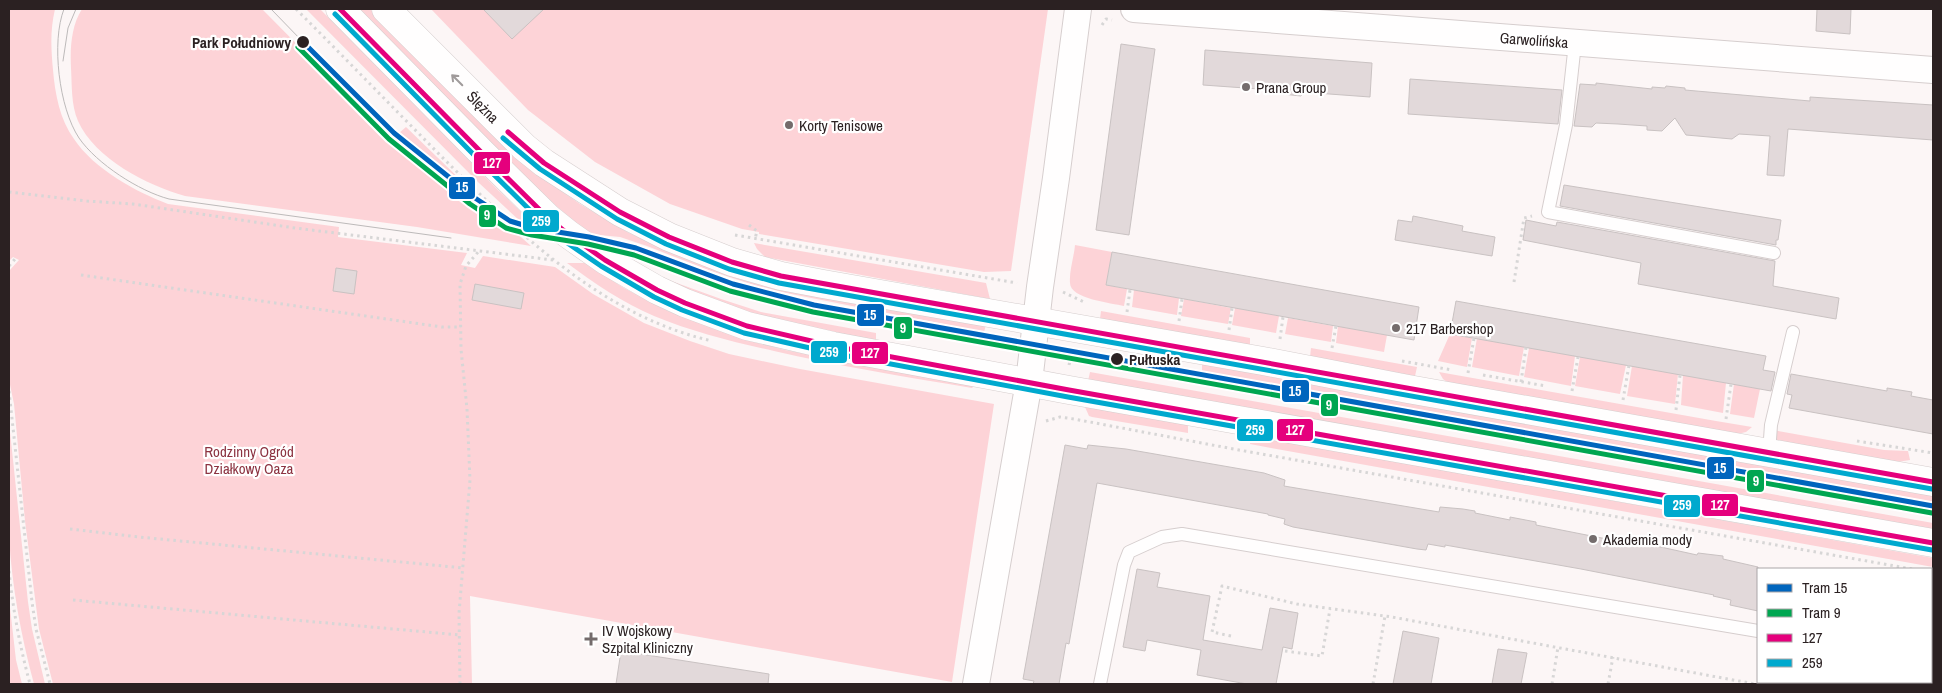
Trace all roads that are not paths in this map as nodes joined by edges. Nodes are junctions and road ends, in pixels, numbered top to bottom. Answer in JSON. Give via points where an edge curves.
{"nodes":[{"id":1,"x":340,"y":9,"type":"edge"},
{"id":2,"x":386,"y":9,"type":"edge"},
{"id":3,"x":1078,"y":9,"type":"edge"},
{"id":4,"x":1134,"y":9,"type":"edge"},
{"id":5,"x":1575,"y":43,"type":"junction"},
{"id":6,"x":1933,"y":70,"type":"edge"},
{"id":7,"x":1774,"y":253,"type":"dead end"},
{"id":8,"x":1036,"y":322,"type":"junction"},
{"id":9,"x":1793,"y":332,"type":"dead end"},
{"id":10,"x":1029,"y":382,"type":"junction"},
{"id":11,"x":1769,"y":452,"type":"junction"},
{"id":12,"x":1933,"y":482,"type":"edge"},
{"id":13,"x":1933,"y":543,"type":"edge"},
{"id":14,"x":1757,"y":631,"type":"edge"},
{"id":15,"x":976,"y":684,"type":"edge"},
{"id":16,"x":1100,"y":684,"type":"edge"}],
"edges":[{"from":1,"to":10,"type":"main road","via":[[548,218],[585,247],[657,290],[718,316],[788,336]]},
{"from":8,"to":2,"type":"main road","name":"Ślężna","one_way":true,"via":[[781,276],[732,262],[669,236],[620,212],[524,147]]},
{"from":3,"to":8,"type":"street"},
{"from":4,"to":5,"type":"street","name":"Garwolińska"},
{"from":5,"to":6,"type":"street","name":"Garwolińska"},
{"from":5,"to":7,"type":"lane","via":[[1566,125],[1548,212]]},
{"from":8,"to":10,"type":"street"},
{"from":8,"to":11,"type":"main road","name":"Ślężna"},
{"from":9,"to":11,"type":"lane","via":[[1771,426]]},
{"from":10,"to":13,"type":"main road"},
{"from":10,"to":15,"type":"street"},
{"from":11,"to":12,"type":"main road","name":"Ślężna"},
{"from":14,"to":16,"type":"lane","via":[[1182,534],[1162,537],[1130,552],[1124,565]]}]}
